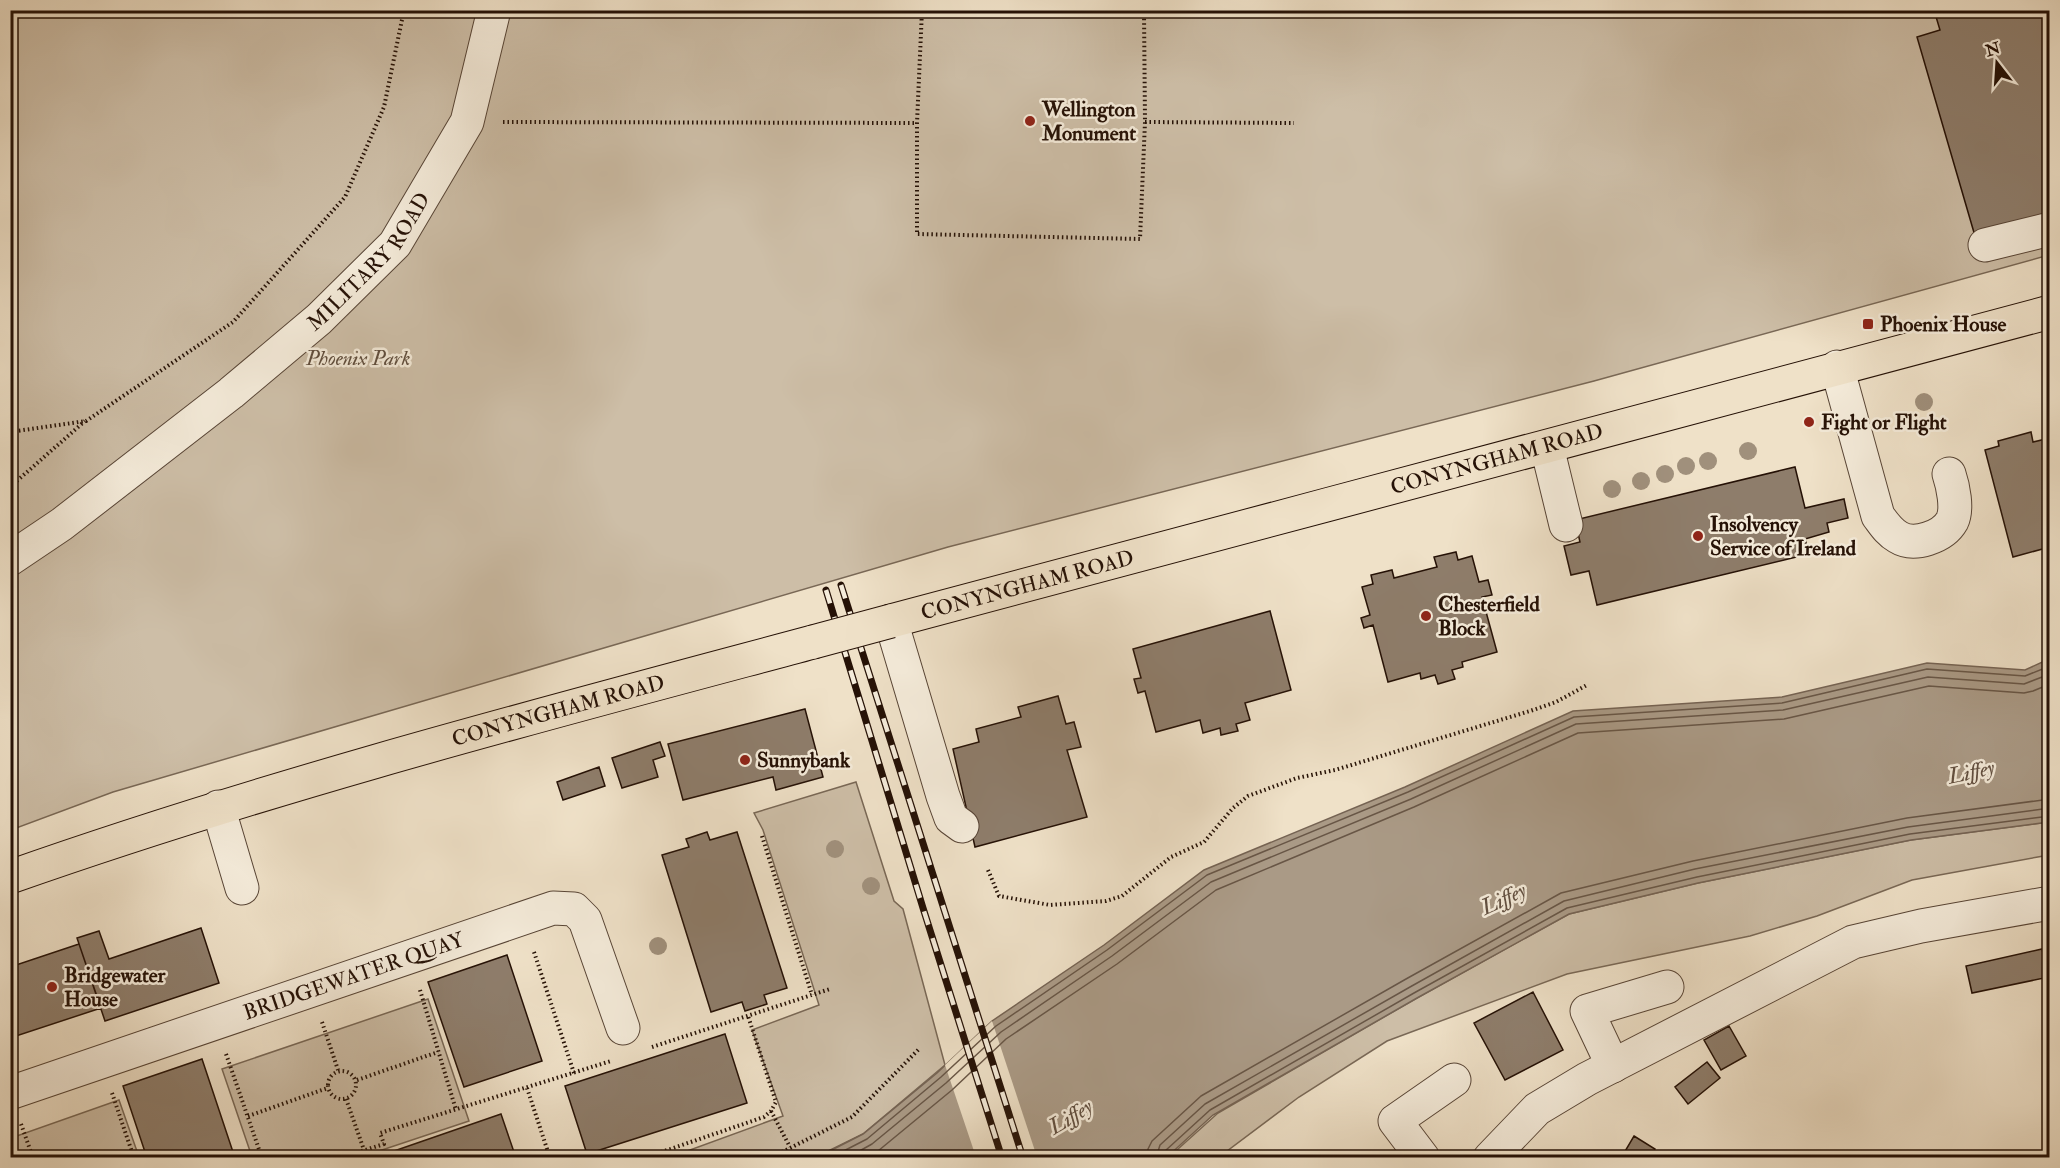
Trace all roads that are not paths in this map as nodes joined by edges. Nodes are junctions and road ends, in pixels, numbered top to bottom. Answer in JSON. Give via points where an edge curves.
{"nodes":[{"id":1,"x":494,"y":10,"type":"edge"},
{"id":2,"x":2049,"y":229,"type":"edge"},
{"id":3,"x":1985,"y":245,"type":"dead end"},
{"id":4,"x":2049,"y":312,"type":"edge"},
{"id":5,"x":1837,"y":367,"type":"junction"},
{"id":6,"x":1547,"y":447,"type":"junction"},
{"id":7,"x":1950,"y":474,"type":"dead end"},
{"id":8,"x":1566,"y":525,"type":"dead end"},
{"id":9,"x":10,"y":559,"type":"edge"},
{"id":10,"x":891,"y":621,"type":"junction"},
{"id":11,"x":218,"y":807,"type":"junction"},
{"id":12,"x":963,"y":826,"type":"dead end"},
{"id":13,"x":10,"y":877,"type":"edge"},
{"id":14,"x":242,"y":888,"type":"dead end"},
{"id":15,"x":2049,"y":903,"type":"edge"},
{"id":16,"x":1667,"y":987,"type":"dead end"},
{"id":17,"x":620,"y":1043,"type":"road end"},
{"id":18,"x":1613,"y":1066,"type":"junction"},
{"id":19,"x":1454,"y":1080,"type":"dead end"},
{"id":20,"x":10,"y":1093,"type":"edge"},
{"id":21,"x":1423,"y":1158,"type":"edge"},
{"id":22,"x":1490,"y":1158,"type":"edge"}],
"edges":[{"from":1,"to":9,"type":"street","name":"MILITARY ROAD","via":[[467,122],[395,244],[319,319],[231,393],[62,524]]},
{"from":2,"to":3,"type":"street"},
{"from":4,"to":5,"type":"main road","name":"CONYNGHAM ROAD"},
{"from":5,"to":6,"type":"main road","name":"CONYNGHAM ROAD"},
{"from":5,"to":7,"type":"street","via":[[1878,516],[1887,529],[1900,538],[1918,541],[1937,535],[1952,521],[1955,502]]},
{"from":6,"to":8,"type":"street"},
{"from":6,"to":10,"type":"main road","name":"CONYNGHAM ROAD"},
{"from":10,"to":11,"type":"main road","name":"CONYNGHAM ROAD","bridge":true,"via":[[450,739]]},
{"from":10,"to":12,"type":"street","via":[[943,796],[951,818]]},
{"from":11,"to":13,"type":"main road","name":"CONYNGHAM ROAD"},
{"from":11,"to":14,"type":"street"},
{"from":15,"to":18,"type":"street","via":[[1853,942]]},
{"from":16,"to":18,"type":"street","via":[[1587,1011]]},
{"from":17,"to":20,"type":"street","name":"BRIDGEWATER QUAY","via":[[585,920],[574,909],[553,908]]},
{"from":18,"to":22,"type":"street","via":[[1537,1109]]},
{"from":19,"to":21,"type":"street","via":[[1395,1121]]}]}
